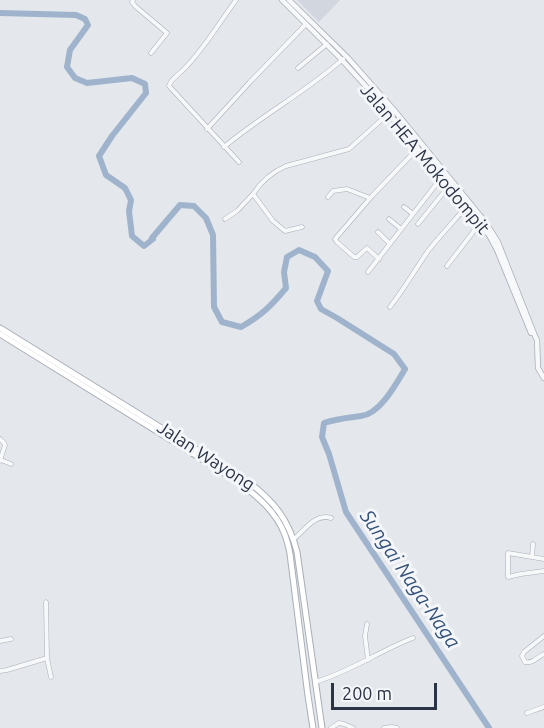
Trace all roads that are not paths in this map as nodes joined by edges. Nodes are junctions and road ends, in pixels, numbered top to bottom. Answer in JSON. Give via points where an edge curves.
{"nodes":[{"id":1,"x":133,"y":0,"type":"edge"},
{"id":2,"x":236,"y":0,"type":"edge"},
{"id":3,"x":282,"y":0,"type":"edge"},
{"id":4,"x":289,"y":0,"type":"edge"},
{"id":5,"x":306,"y":24,"type":"junction"},
{"id":6,"x":327,"y":45,"type":"junction"},
{"id":7,"x":151,"y":53,"type":"dead end"},
{"id":8,"x":344,"y":58,"type":"junction"},
{"id":9,"x":298,"y":68,"type":"dead end"},
{"id":10,"x":389,"y":113,"type":"junction"},
{"id":11,"x":402,"y":124,"type":"junction"},
{"id":12,"x":207,"y":129,"type":"junction"},
{"id":13,"x":225,"y":147,"type":"junction"},
{"id":14,"x":418,"y":148,"type":"junction"},
{"id":15,"x":424,"y":152,"type":"junction"},
{"id":16,"x":239,"y":162,"type":"dead end"},
{"id":17,"x":441,"y":177,"type":"junction"},
{"id":18,"x":448,"y":187,"type":"junction"},
{"id":19,"x":253,"y":194,"type":"junction"},
{"id":20,"x":328,"y":197,"type":"dead end"},
{"id":21,"x":370,"y":198,"type":"junction"},
{"id":22,"x":404,"y":207,"type":"dead end"},
{"id":23,"x":466,"y":207,"type":"junction"},
{"id":24,"x":413,"y":214,"type":"junction"},
{"id":25,"x":225,"y":219,"type":"dead end"},
{"id":26,"x":389,"y":219,"type":"dead end"},
{"id":27,"x":480,"y":223,"type":"junction"},
{"id":28,"x":418,"y":224,"type":"dead end"},
{"id":29,"x":302,"y":227,"type":"dead end"},
{"id":30,"x":402,"y":229,"type":"junction"},
{"id":31,"x":378,"y":232,"type":"dead end"},
{"id":32,"x":390,"y":244,"type":"junction"},
{"id":33,"x":379,"y":259,"type":"junction"},
{"id":34,"x":447,"y":266,"type":"dead end"},
{"id":35,"x":368,"y":272,"type":"dead end"},
{"id":36,"x":390,"y":307,"type":"dead end"},
{"id":37,"x":0,"y":328,"type":"edge"},
{"id":38,"x":0,"y":334,"type":"edge"},
{"id":39,"x":544,"y":342,"type":"edge"},
{"id":40,"x":536,"y":343,"type":"junction"},
{"id":41,"x":544,"y":378,"type":"edge"},
{"id":42,"x":0,"y":439,"type":"edge"},
{"id":43,"x":0,"y":460,"type":"edge"},
{"id":44,"x":11,"y":464,"type":"dead end"},
{"id":45,"x":331,"y":518,"type":"dead end"},
{"id":46,"x":294,"y":539,"type":"junction"},
{"id":47,"x":533,"y":544,"type":"dead end"},
{"id":48,"x":532,"y":557,"type":"junction"},
{"id":49,"x":544,"y":559,"type":"edge"},
{"id":50,"x":544,"y":571,"type":"edge"},
{"id":51,"x":46,"y":602,"type":"dead end"},
{"id":52,"x":367,"y":624,"type":"dead end"},
{"id":53,"x":544,"y":636,"type":"edge"},
{"id":54,"x":413,"y":638,"type":"dead end"},
{"id":55,"x":11,"y":639,"type":"dead end"},
{"id":56,"x":0,"y":641,"type":"edge"},
{"id":57,"x":544,"y":654,"type":"edge"},
{"id":58,"x":47,"y":658,"type":"junction"},
{"id":59,"x":368,"y":660,"type":"junction"},
{"id":60,"x":0,"y":671,"type":"edge"},
{"id":61,"x":51,"y":677,"type":"dead end"},
{"id":62,"x":315,"y":682,"type":"junction"},
{"id":63,"x":544,"y":707,"type":"edge"},
{"id":64,"x":527,"y":713,"type":"dead end"},
{"id":65,"x":313,"y":728,"type":"edge"},
{"id":66,"x":322,"y":728,"type":"edge"},
{"id":67,"x":331,"y":728,"type":"edge"},
{"id":68,"x":353,"y":728,"type":"edge"},
{"id":69,"x":384,"y":728,"type":"edge"},
{"id":70,"x":397,"y":728,"type":"edge"}],
"edges":[{"from":1,"to":7,"type":"street","via":[[167,32]]},
{"from":2,"to":12,"type":"street","via":[[191,62],[169,83]]},
{"from":3,"to":5,"type":"street","name":"Jalan HEA Mokodompit"},
{"from":4,"to":8,"type":"street","name":"Jalan HEA Mokodompit"},
{"from":5,"to":6,"type":"street","name":"Jalan HEA Mokodompit"},
{"from":5,"to":12,"type":"street"},
{"from":6,"to":8,"type":"street","name":"Jalan HEA Mokodompit"},
{"from":6,"to":9,"type":"street"},
{"from":8,"to":10,"type":"street","name":"Jalan HEA Mokodompit"},
{"from":8,"to":11,"type":"street","name":"Jalan HEA Mokodompit"},
{"from":8,"to":13,"type":"street"},
{"from":10,"to":11,"type":"street","name":"Jalan HEA Mokodompit"},
{"from":10,"to":19,"type":"street","via":[[354,146],[279,169]]},
{"from":11,"to":14,"type":"street","name":"Jalan HEA Mokodompit"},
{"from":11,"to":15,"type":"street","name":"Jalan HEA Mokodompit"},
{"from":12,"to":13,"type":"street"},
{"from":13,"to":16,"type":"street"},
{"from":14,"to":15,"type":"street","name":"Jalan HEA Mokodompit"},
{"from":14,"to":21,"type":"street"},
{"from":15,"to":17,"type":"street","name":"Jalan HEA Mokodompit"},
{"from":15,"to":40,"type":"street","name":"Jalan HEA Mokodompit","via":[[491,230],[511,272]]},
{"from":17,"to":18,"type":"street","name":"Jalan HEA Mokodompit"},
{"from":17,"to":24,"type":"street"},
{"from":18,"to":23,"type":"street","name":"Jalan HEA Mokodompit"},
{"from":18,"to":28,"type":"street"},
{"from":19,"to":25,"type":"street"},
{"from":19,"to":29,"type":"street","via":[[283,229]]},
{"from":20,"to":21,"type":"street","via":[[333,191],[347,189]]},
{"from":21,"to":33,"type":"street","via":[[335,239],[354,257],[367,248]]},
{"from":22,"to":24,"type":"street"},
{"from":23,"to":27,"type":"street","name":"Jalan HEA Mokodompit"},
{"from":23,"to":36,"type":"street","via":[[430,249]]},
{"from":24,"to":30,"type":"street"},
{"from":26,"to":30,"type":"street"},
{"from":27,"to":34,"type":"street"},
{"from":27,"to":40,"type":"street","name":"Jalan HEA Mokodompit","via":[[497,250]]},
{"from":30,"to":32,"type":"street"},
{"from":31,"to":32,"type":"street"},
{"from":32,"to":33,"type":"street"},
{"from":33,"to":35,"type":"street"},
{"from":37,"to":46,"type":"main road","name":"Jalan Wayong","via":[[247,481],[267,496]]},
{"from":38,"to":65,"type":"main road","name":"Jalan Wayong","via":[[237,481],[267,506],[280,524],[290,554]]},
{"from":39,"to":40,"type":"street"},
{"from":40,"to":41,"type":"street","via":[[538,368]]},
{"from":42,"to":43,"type":"street","via":[[4,442]]},
{"from":43,"to":44,"type":"street"},
{"from":45,"to":46,"type":"street","via":[[325,516],[314,521]]},
{"from":46,"to":62,"type":"main road","name":"Jalan Wayong"},
{"from":47,"to":48,"type":"street"},
{"from":48,"to":49,"type":"street"},
{"from":48,"to":50,"type":"street","via":[[508,554],[508,577]]},
{"from":51,"to":58,"type":"street"},
{"from":52,"to":59,"type":"street","via":[[364,636]]},
{"from":53,"to":57,"type":"street","via":[[522,657],[529,663]]},
{"from":54,"to":59,"type":"street"},
{"from":55,"to":56,"type":"street"},
{"from":58,"to":60,"type":"street"},
{"from":58,"to":61,"type":"street"},
{"from":59,"to":62,"type":"street"},
{"from":62,"to":66,"type":"main road","name":"Jalan Wayong"},
{"from":63,"to":64,"type":"street"},
{"from":67,"to":68,"type":"street","via":[[339,723]]},
{"from":69,"to":70,"type":"street"}]}
